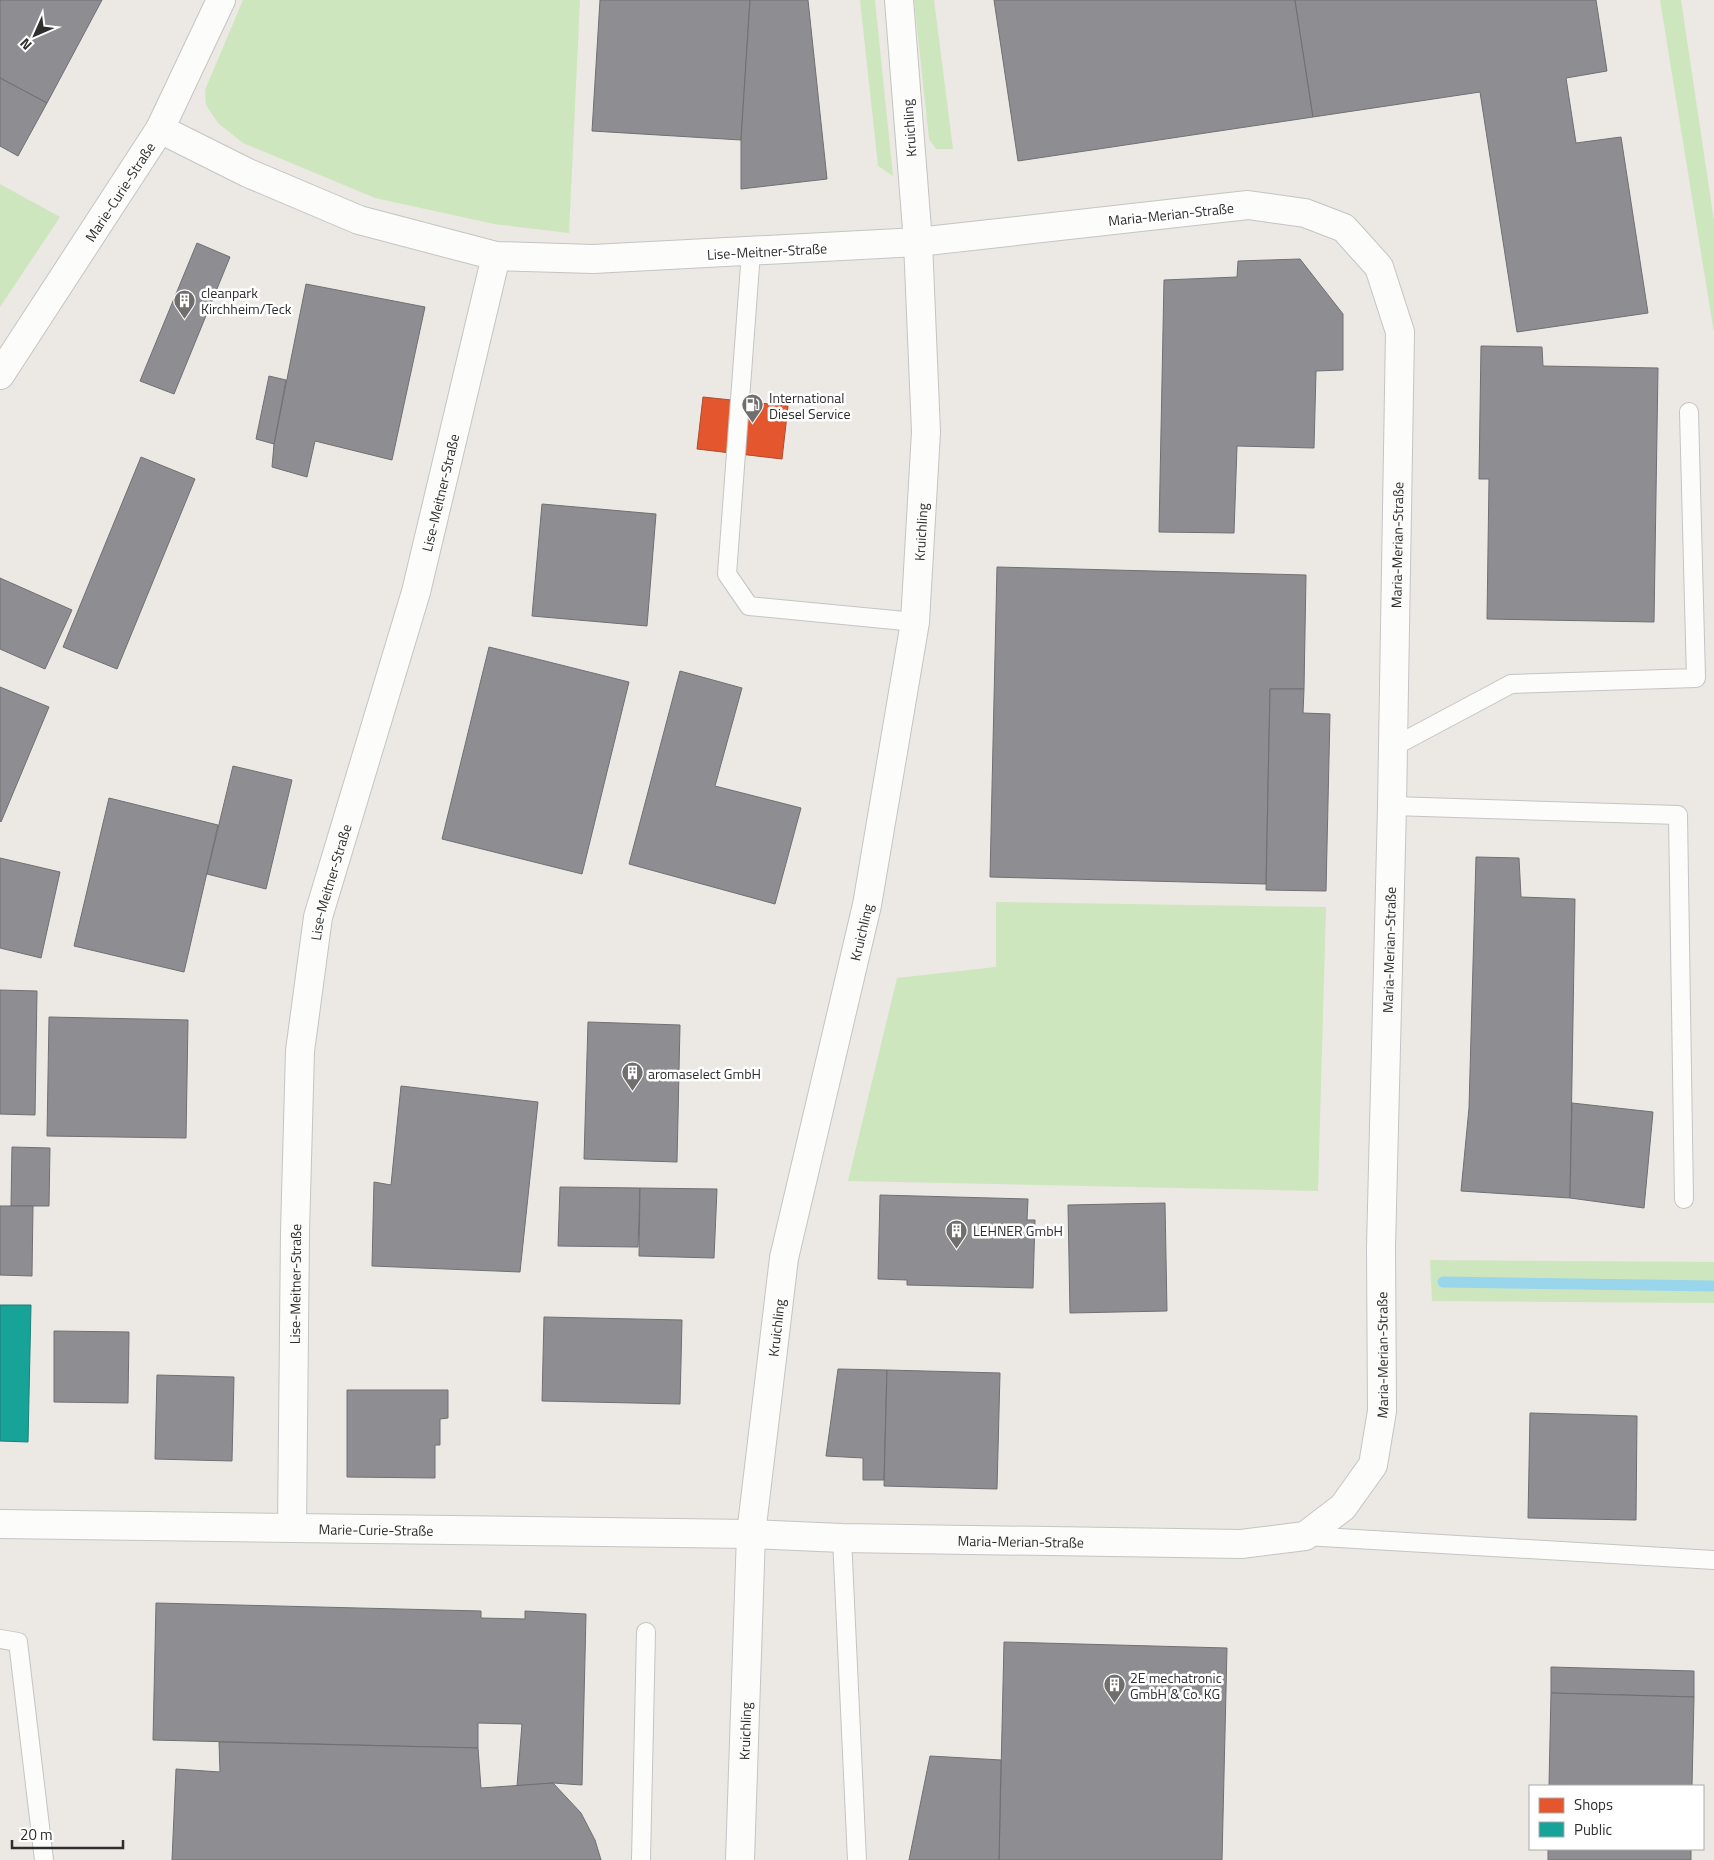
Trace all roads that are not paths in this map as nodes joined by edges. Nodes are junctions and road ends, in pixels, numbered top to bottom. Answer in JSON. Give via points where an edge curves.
{"nodes":[{"id":1,"x":221,"y":0,"type":"edge"},
{"id":2,"x":899,"y":0,"type":"edge"},
{"id":3,"x":160,"y":129,"type":"junction"},
{"id":4,"x":918,"y":242,"type":"junction"},
{"id":5,"x":751,"y":252,"type":"junction"},
{"id":6,"x":496,"y":256,"type":"junction"},
{"id":7,"x":0,"y":375,"type":"edge"},
{"id":8,"x":1689,"y":412,"type":"dead end"},
{"id":9,"x":915,"y":622,"type":"junction"},
{"id":10,"x":1393,"y":747,"type":"junction"},
{"id":11,"x":1392,"y":806,"type":"junction"},
{"id":12,"x":1684,"y":1199,"type":"dead end"},
{"id":13,"x":0,"y":1524,"type":"edge"},
{"id":14,"x":292,"y":1528,"type":"junction"},
{"id":15,"x":751,"y":1534,"type":"junction"},
{"id":16,"x":1305,"y":1536,"type":"junction"},
{"id":17,"x":842,"y":1538,"type":"junction"},
{"id":18,"x":1714,"y":1560,"type":"edge"},
{"id":19,"x":646,"y":1632,"type":"dead end"},
{"id":20,"x":0,"y":1639,"type":"edge"},
{"id":21,"x":44,"y":1860,"type":"edge"},
{"id":22,"x":641,"y":1860,"type":"edge"},
{"id":23,"x":740,"y":1860,"type":"edge"},
{"id":24,"x":857,"y":1860,"type":"edge"}],
"edges":[{"from":1,"to":3,"type":"street","name":"Marie-Curie-Straße"},
{"from":2,"to":4,"type":"street","name":"Kruichling"},
{"from":3,"to":6,"type":"street","name":"Lise-Meitner-Straße","via":[[248,173],[359,220]]},
{"from":3,"to":7,"type":"street","name":"Marie-Curie-Straße"},
{"from":4,"to":5,"type":"street","name":"Lise-Meitner-Straße"},
{"from":4,"to":9,"type":"street","name":"Kruichling","via":[[926,432]]},
{"from":4,"to":10,"type":"street","name":"Maria-Merian-Straße","via":[[1248,205],[1305,213],[1344,228],[1379,267],[1400,332]]},
{"from":5,"to":6,"type":"street","name":"Lise-Meitner-Straße","via":[[593,259]]},
{"from":5,"to":9,"type":"lane","via":[[727,574],[749,606]]},
{"from":6,"to":14,"type":"street","name":"Lise-Meitner-Straße","via":[[416,592],[318,917],[300,1050]]},
{"from":8,"to":10,"type":"lane","via":[[1696,678],[1511,684]]},
{"from":9,"to":15,"type":"street","name":"Kruichling","via":[[867,904],[784,1258]]},
{"from":10,"to":11,"type":"street","name":"Maria-Merian-Straße"},
{"from":11,"to":12,"type":"lane","via":[[1678,815]]},
{"from":11,"to":16,"type":"street","name":"Maria-Merian-Straße","via":[[1380,1247],[1382,1411],[1373,1465],[1343,1507]]},
{"from":13,"to":14,"type":"street","name":"Marie-Curie-Straße"},
{"from":14,"to":15,"type":"street","name":"Marie-Curie-Straße"},
{"from":15,"to":17,"type":"street","name":"Maria-Merian-Straße"},
{"from":15,"to":23,"type":"street","name":"Kruichling"},
{"from":16,"to":17,"type":"street","name":"Maria-Merian-Straße","via":[[1241,1544]]},
{"from":16,"to":18,"type":"lane"},
{"from":17,"to":24,"type":"lane"},
{"from":19,"to":22,"type":"lane"},
{"from":20,"to":21,"type":"lane","via":[[18,1642]]}]}
